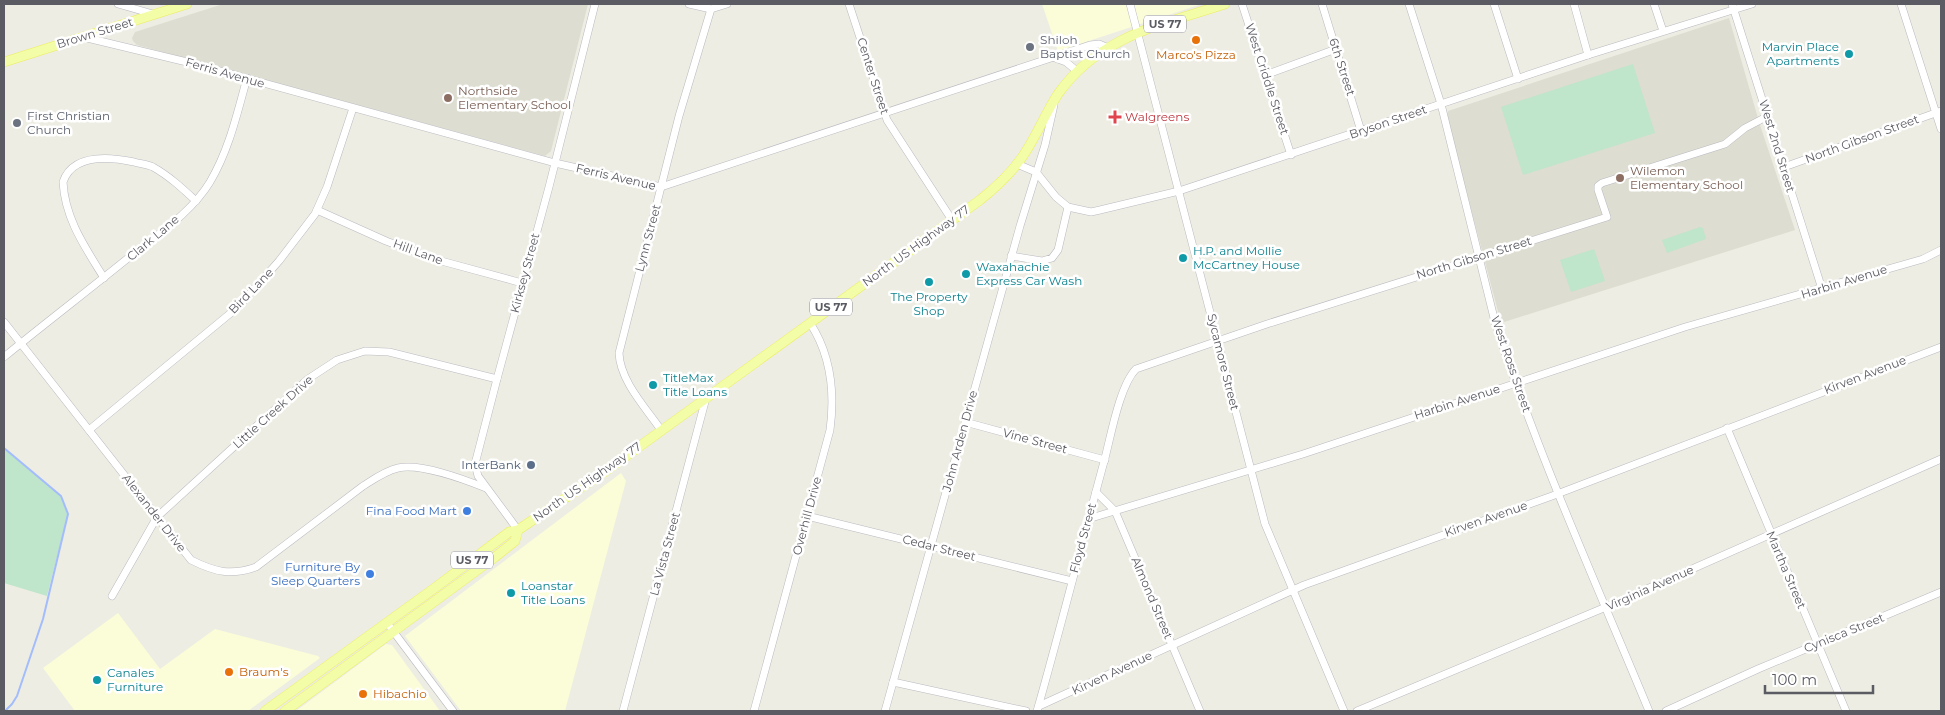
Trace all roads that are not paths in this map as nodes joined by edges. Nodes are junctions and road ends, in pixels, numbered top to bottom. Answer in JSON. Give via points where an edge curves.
{"nodes":[{"id":1,"x":118,"y":4,"type":"edge"},
{"id":2,"x":187,"y":4,"type":"edge"},
{"id":3,"x":595,"y":4,"type":"edge"},
{"id":4,"x":689,"y":4,"type":"edge"},
{"id":5,"x":727,"y":4,"type":"edge"},
{"id":6,"x":849,"y":4,"type":"edge"},
{"id":7,"x":1130,"y":4,"type":"edge"},
{"id":8,"x":1225,"y":4,"type":"edge"},
{"id":9,"x":1242,"y":4,"type":"edge"},
{"id":10,"x":1322,"y":4,"type":"edge"},
{"id":11,"x":1409,"y":4,"type":"edge"},
{"id":12,"x":1494,"y":4,"type":"edge"},
{"id":13,"x":1574,"y":4,"type":"edge"},
{"id":14,"x":1654,"y":4,"type":"edge"},
{"id":15,"x":1752,"y":4,"type":"edge"},
{"id":16,"x":1901,"y":4,"type":"edge"},
{"id":17,"x":1733,"y":7,"type":"edge"},
{"id":18,"x":710,"y":10,"type":"junction"},
{"id":19,"x":153,"y":14,"type":"junction"},
{"id":20,"x":1663,"y":32,"type":"junction"},
{"id":21,"x":1138,"y":33,"type":"junction"},
{"id":22,"x":83,"y":37,"type":"junction"},
{"id":23,"x":1106,"y":47,"type":"junction"},
{"id":24,"x":1336,"y":49,"type":"junction"},
{"id":25,"x":1588,"y":55,"type":"junction"},
{"id":26,"x":1055,"y":58,"type":"junction"},
{"id":27,"x":4,"y":62,"type":"edge"},
{"id":28,"x":1077,"y":71,"type":"junction"},
{"id":29,"x":1265,"y":75,"type":"junction"},
{"id":30,"x":247,"y":78,"type":"junction"},
{"id":31,"x":1518,"y":79,"type":"junction"},
{"id":32,"x":1057,"y":96,"type":"junction"},
{"id":33,"x":1441,"y":104,"type":"junction"},
{"id":34,"x":352,"y":108,"type":"junction"},
{"id":35,"x":1939,"y":112,"type":"edge"},
{"id":36,"x":884,"y":114,"type":"junction"},
{"id":37,"x":1768,"y":116,"type":"junction"},
{"id":38,"x":1941,"y":129,"type":"edge"},
{"id":39,"x":1361,"y":131,"type":"junction"},
{"id":40,"x":1291,"y":155,"type":"junction"},
{"id":41,"x":555,"y":163,"type":"junction"},
{"id":42,"x":1017,"y":164,"type":"junction"},
{"id":43,"x":1784,"y":167,"type":"junction"},
{"id":44,"x":1036,"y":172,"type":"junction"},
{"id":45,"x":661,"y":187,"type":"junction"},
{"id":46,"x":1180,"y":191,"type":"junction"},
{"id":47,"x":196,"y":201,"type":"junction"},
{"id":48,"x":1068,"y":207,"type":"junction"},
{"id":49,"x":316,"y":210,"type":"junction"},
{"id":50,"x":952,"y":220,"type":"junction"},
{"id":51,"x":1941,"y":250,"type":"edge"},
{"id":52,"x":1012,"y":256,"type":"junction"},
{"id":53,"x":1479,"y":257,"type":"junction"},
{"id":54,"x":104,"y":278,"type":"junction"},
{"id":55,"x":522,"y":283,"type":"junction"},
{"id":56,"x":1822,"y":289,"type":"junction"},
{"id":57,"x":4,"y":322,"type":"edge"},
{"id":58,"x":810,"y":322,"type":"junction"},
{"id":59,"x":1218,"y":340,"type":"junction"},
{"id":60,"x":20,"y":344,"type":"junction"},
{"id":61,"x":1941,"y":347,"type":"edge"},
{"id":62,"x":4,"y":357,"type":"edge"},
{"id":63,"x":1136,"y":369,"type":"joint"},
{"id":64,"x":496,"y":379,"type":"junction"},
{"id":65,"x":1516,"y":382,"type":"junction"},
{"id":66,"x":706,"y":398,"type":"junction"},
{"id":67,"x":965,"y":422,"type":"junction"},
{"id":68,"x":1727,"y":428,"type":"junction"},
{"id":69,"x":89,"y":430,"type":"junction"},
{"id":70,"x":661,"y":430,"type":"junction"},
{"id":71,"x":1941,"y":459,"type":"edge"},
{"id":72,"x":1104,"y":460,"type":"junction"},
{"id":73,"x":1250,"y":469,"type":"junction"},
{"id":74,"x":486,"y":488,"type":"junction"},
{"id":75,"x":1096,"y":492,"type":"junction"},
{"id":76,"x":1558,"y":493,"type":"junction"},
{"id":77,"x":1115,"y":511,"type":"junction"},
{"id":78,"x":807,"y":516,"type":"junction"},
{"id":79,"x":157,"y":517,"type":"junction"},
{"id":80,"x":1088,"y":519,"type":"junction"},
{"id":81,"x":518,"y":530,"type":"junction"},
{"id":82,"x":1771,"y":535,"type":"junction"},
{"id":83,"x":931,"y":546,"type":"junction"},
{"id":84,"x":1072,"y":581,"type":"junction"},
{"id":85,"x":1292,"y":590,"type":"junction"},
{"id":86,"x":1941,"y":592,"type":"edge"},
{"id":87,"x":112,"y":596,"type":"dead end"},
{"id":88,"x":1606,"y":607,"type":"junction"},
{"id":89,"x":387,"y":623,"type":"junction"},
{"id":90,"x":393,"y":631,"type":"junction"},
{"id":91,"x":1817,"y":644,"type":"junction"},
{"id":92,"x":1172,"y":645,"type":"junction"},
{"id":93,"x":893,"y":682,"type":"junction"},
{"id":94,"x":1038,"y":709,"type":"edge"},
{"id":95,"x":265,"y":711,"type":"edge"},
{"id":96,"x":285,"y":711,"type":"edge"},
{"id":97,"x":454,"y":711,"type":"edge"},
{"id":98,"x":623,"y":711,"type":"edge"},
{"id":99,"x":754,"y":711,"type":"edge"},
{"id":100,"x":884,"y":711,"type":"edge"},
{"id":101,"x":1026,"y":711,"type":"edge"},
{"id":102,"x":1200,"y":711,"type":"edge"},
{"id":103,"x":1344,"y":711,"type":"edge"},
{"id":104,"x":1357,"y":711,"type":"edge"},
{"id":105,"x":1649,"y":711,"type":"edge"},
{"id":106,"x":1666,"y":711,"type":"edge"},
{"id":107,"x":1846,"y":711,"type":"edge"}],
"edges":[{"from":1,"to":19,"type":"street"},
{"from":2,"to":19,"type":"main road","name":"Brown Street"},
{"from":3,"to":41,"type":"street","name":"Kirksey Street"},
{"from":4,"to":18,"type":"street"},
{"from":5,"to":18,"type":"street"},
{"from":6,"to":36,"type":"street","name":"Center Street"},
{"from":7,"to":21,"type":"street","name":"Sycamore Street"},
{"from":8,"to":21,"type":"main road","name":"Ferris Avenue","number":"US 77"},
{"from":9,"to":29,"type":"street","name":"West Criddle Street"},
{"from":10,"to":24,"type":"street","name":"6th Street"},
{"from":11,"to":33,"type":"street","name":"West Ross Street"},
{"from":12,"to":31,"type":"street"},
{"from":13,"to":25,"type":"street"},
{"from":14,"to":20,"type":"street"},
{"from":15,"to":17,"type":"street","name":"Bryson Street"},
{"from":16,"to":35,"type":"street"},
{"from":17,"to":20,"type":"street","name":"Bryson Street"},
{"from":17,"to":37,"type":"street","name":"West 2nd Street"},
{"from":18,"to":45,"type":"street","name":"Lynn Street"},
{"from":19,"to":22,"type":"main road","name":"Brown Street"},
{"from":20,"to":25,"type":"street","name":"Bryson Street"},
{"from":21,"to":23,"type":"main road","name":"Ferris Avenue","number":"US 77"},
{"from":21,"to":46,"type":"street","name":"Sycamore Street"},
{"from":22,"to":27,"type":"main road","name":"Brown Street"},
{"from":22,"to":30,"type":"street","name":"Ferris Avenue"},
{"from":23,"to":26,"type":"street","name":"Ferris Avenue","via":[[1094,44]]},
{"from":23,"to":28,"type":"main road","name":"North US Highway 77","number":"US 77"},
{"from":24,"to":29,"type":"street"},
{"from":24,"to":39,"type":"street","name":"6th Street"},
{"from":25,"to":31,"type":"street","name":"Bryson Street"},
{"from":26,"to":28,"type":"street"},
{"from":26,"to":36,"type":"street","name":"Ferris Avenue"},
{"from":28,"to":32,"type":"main road","name":"North US Highway 77","number":"US 77"},
{"from":29,"to":40,"type":"street","name":"West Criddle Street"},
{"from":30,"to":34,"type":"street","name":"Ferris Avenue"},
{"from":30,"to":47,"type":"street","name":"Clark Lane","via":[[221,160]]},
{"from":31,"to":33,"type":"street","name":"Bryson Street"},
{"from":32,"to":42,"type":"main road","name":"North US Highway 77","number":"US 77"},
{"from":32,"to":44,"type":"street"},
{"from":33,"to":39,"type":"street","name":"Bryson Street"},
{"from":33,"to":53,"type":"street","name":"West Ross Street"},
{"from":34,"to":41,"type":"street","name":"Ferris Avenue"},
{"from":34,"to":49,"type":"street","name":"Bird Lane","via":[[327,187]]},
{"from":35,"to":38,"type":"street"},
{"from":35,"to":43,"type":"street","name":"North Gibson Street"},
{"from":36,"to":45,"type":"street","name":"Ferris Avenue"},
{"from":36,"to":50,"type":"street","name":"Center Street"},
{"from":37,"to":43,"type":"street","name":"West 2nd Street"},
{"from":37,"to":53,"type":"street","name":"North Gibson Street","via":[[1725,144],[1598,186],[1607,217]]},
{"from":39,"to":40,"type":"street","name":"Bryson Street"},
{"from":40,"to":46,"type":"street","name":"Bryson Street"},
{"from":41,"to":45,"type":"street","name":"Ferris Avenue"},
{"from":41,"to":55,"type":"street","name":"Kirksey Street"},
{"from":42,"to":44,"type":"street"},
{"from":42,"to":50,"type":"main road","name":"North US Highway 77","number":"US 77","via":[[995,188]]},
{"from":43,"to":56,"type":"street","name":"West 2nd Street"},
{"from":44,"to":48,"type":"street"},
{"from":44,"to":52,"type":"street","name":"John Arden Drive"},
{"from":45,"to":70,"type":"street","name":"Lynn Street","via":[[619,360],[625,377]]},
{"from":46,"to":48,"type":"street","name":"Bryson Street","via":[[1091,212]]},
{"from":46,"to":59,"type":"street","name":"Sycamore Street"},
{"from":47,"to":54,"type":"street","name":"Clark Lane"},
{"from":47,"to":54,"type":"street","via":[[151,166],[99,158],[71,168],[63,182],[68,213],[83,246]]},
{"from":48,"to":52,"type":"street","via":[[1058,250],[1052,258],[1042,261]]},
{"from":49,"to":55,"type":"street","name":"Hill Lane","via":[[434,259]]},
{"from":49,"to":69,"type":"street","name":"Bird Lane","via":[[279,261],[238,307]]},
{"from":50,"to":58,"type":"main road","name":"North US Highway 77","number":"US 77"},
{"from":51,"to":56,"type":"street","name":"Harbin Avenue","via":[[1923,259]]},
{"from":52,"to":67,"type":"street","name":"John Arden Drive"},
{"from":53,"to":59,"type":"street","name":"North Gibson Street"},
{"from":53,"to":65,"type":"street","name":"West Ross Street","via":[[1495,322]]},
{"from":54,"to":60,"type":"street","name":"Clark Lane"},
{"from":55,"to":64,"type":"street","name":"Kirksey Street"},
{"from":56,"to":65,"type":"street","name":"Harbin Avenue","via":[[1685,328]]},
{"from":57,"to":60,"type":"street","name":"Alexander Drive"},
{"from":58,"to":66,"type":"main road","name":"North US Highway 77","number":"US 77"},
{"from":58,"to":78,"type":"street","name":"Overhill Drive","via":[[826,355],[832,392],[830,430]]},
{"from":59,"to":63,"type":"street","name":"North Gibson Street"},
{"from":59,"to":73,"type":"street","name":"Sycamore Street"},
{"from":60,"to":62,"type":"street","name":"Clark Lane"},
{"from":60,"to":69,"type":"street","name":"Alexander Drive"},
{"from":61,"to":68,"type":"street","name":"Kirven Avenue"},
{"from":63,"to":72,"type":"street","name":"Floyd Street","via":[[1127,380]]},
{"from":64,"to":74,"type":"street","name":"Kirksey Street","via":[[475,464]]},
{"from":64,"to":79,"type":"street","name":"Little Creek Drive","via":[[390,352],[365,351],[348,355],[308,379]]},
{"from":65,"to":73,"type":"street","name":"Harbin Avenue"},
{"from":65,"to":76,"type":"street","name":"West Ross Street"},
{"from":66,"to":70,"type":"main road","name":"North US Highway 77","number":"US 77"},
{"from":66,"to":98,"type":"street","name":"La Vista Street"},
{"from":67,"to":72,"type":"street","name":"Vine Street"},
{"from":67,"to":83,"type":"street","name":"John Arden Drive"},
{"from":68,"to":76,"type":"street","name":"Kirven Avenue"},
{"from":68,"to":82,"type":"street","name":"Martha Street"},
{"from":69,"to":79,"type":"street","name":"Alexander Drive"},
{"from":70,"to":81,"type":"main road","name":"North US Highway 77","number":"US 77"},
{"from":71,"to":82,"type":"street","name":"Virginia Avenue"},
{"from":72,"to":75,"type":"street","name":"Floyd Street"},
{"from":73,"to":77,"type":"street","name":"Harbin Avenue"},
{"from":73,"to":85,"type":"street","name":"Sycamore Street","via":[[1265,524]]},
{"from":74,"to":79,"type":"street","name":"Alexander Drive","via":[[450,475],[396,468],[363,486],[256,567],[240,572],[209,569],[191,560]]},
{"from":74,"to":81,"type":"street","name":"Kirksey Street"},
{"from":75,"to":77,"type":"street","name":"Almond Street"},
{"from":75,"to":80,"type":"street","name":"Floyd Street"},
{"from":76,"to":85,"type":"street","name":"Kirven Avenue"},
{"from":76,"to":88,"type":"street","name":"West Ross Street"},
{"from":77,"to":80,"type":"street","name":"Harbin Avenue"},
{"from":77,"to":92,"type":"street","name":"Almond Street"},
{"from":78,"to":83,"type":"street","name":"Cedar Street"},
{"from":78,"to":99,"type":"street","name":"Overhill Drive"},
{"from":79,"to":87,"type":"street","name":"Little Creek Drive"},
{"from":80,"to":84,"type":"street","name":"Floyd Street"},
{"from":81,"to":89,"type":"main road","name":"North US Highway 77","number":"US 77","via":[[509,532]]},
{"from":81,"to":90,"type":"main road","name":"North US Highway 77","number":"US 77","via":[[516,541]]},
{"from":82,"to":88,"type":"street","name":"Virginia Avenue"},
{"from":82,"to":91,"type":"street","name":"Martha Street"},
{"from":83,"to":84,"type":"street","name":"Cedar Street"},
{"from":83,"to":93,"type":"street","name":"John Arden Drive"},
{"from":84,"to":94,"type":"street","name":"Floyd Street"},
{"from":85,"to":92,"type":"street","name":"Kirven Avenue"},
{"from":85,"to":103,"type":"street","name":"Sycamore Street"},
{"from":86,"to":91,"type":"street","name":"Cynisca Street"},
{"from":88,"to":104,"type":"street","name":"Virginia Avenue"},
{"from":88,"to":105,"type":"street","name":"West Ross Street"},
{"from":89,"to":90,"type":"street"},
{"from":89,"to":95,"type":"main road","name":"North US Highway 77","number":"US 77"},
{"from":90,"to":96,"type":"main road","name":"North US Highway 77","number":"US 77"},
{"from":90,"to":97,"type":"street"},
{"from":91,"to":106,"type":"street","name":"Cynisca Street"},
{"from":91,"to":107,"type":"street","name":"Martha Street"},
{"from":92,"to":94,"type":"street","name":"Kirven Avenue"},
{"from":92,"to":102,"type":"street","name":"Almond Street"},
{"from":93,"to":100,"type":"street","name":"John Arden Drive"},
{"from":93,"to":101,"type":"street"}]}
